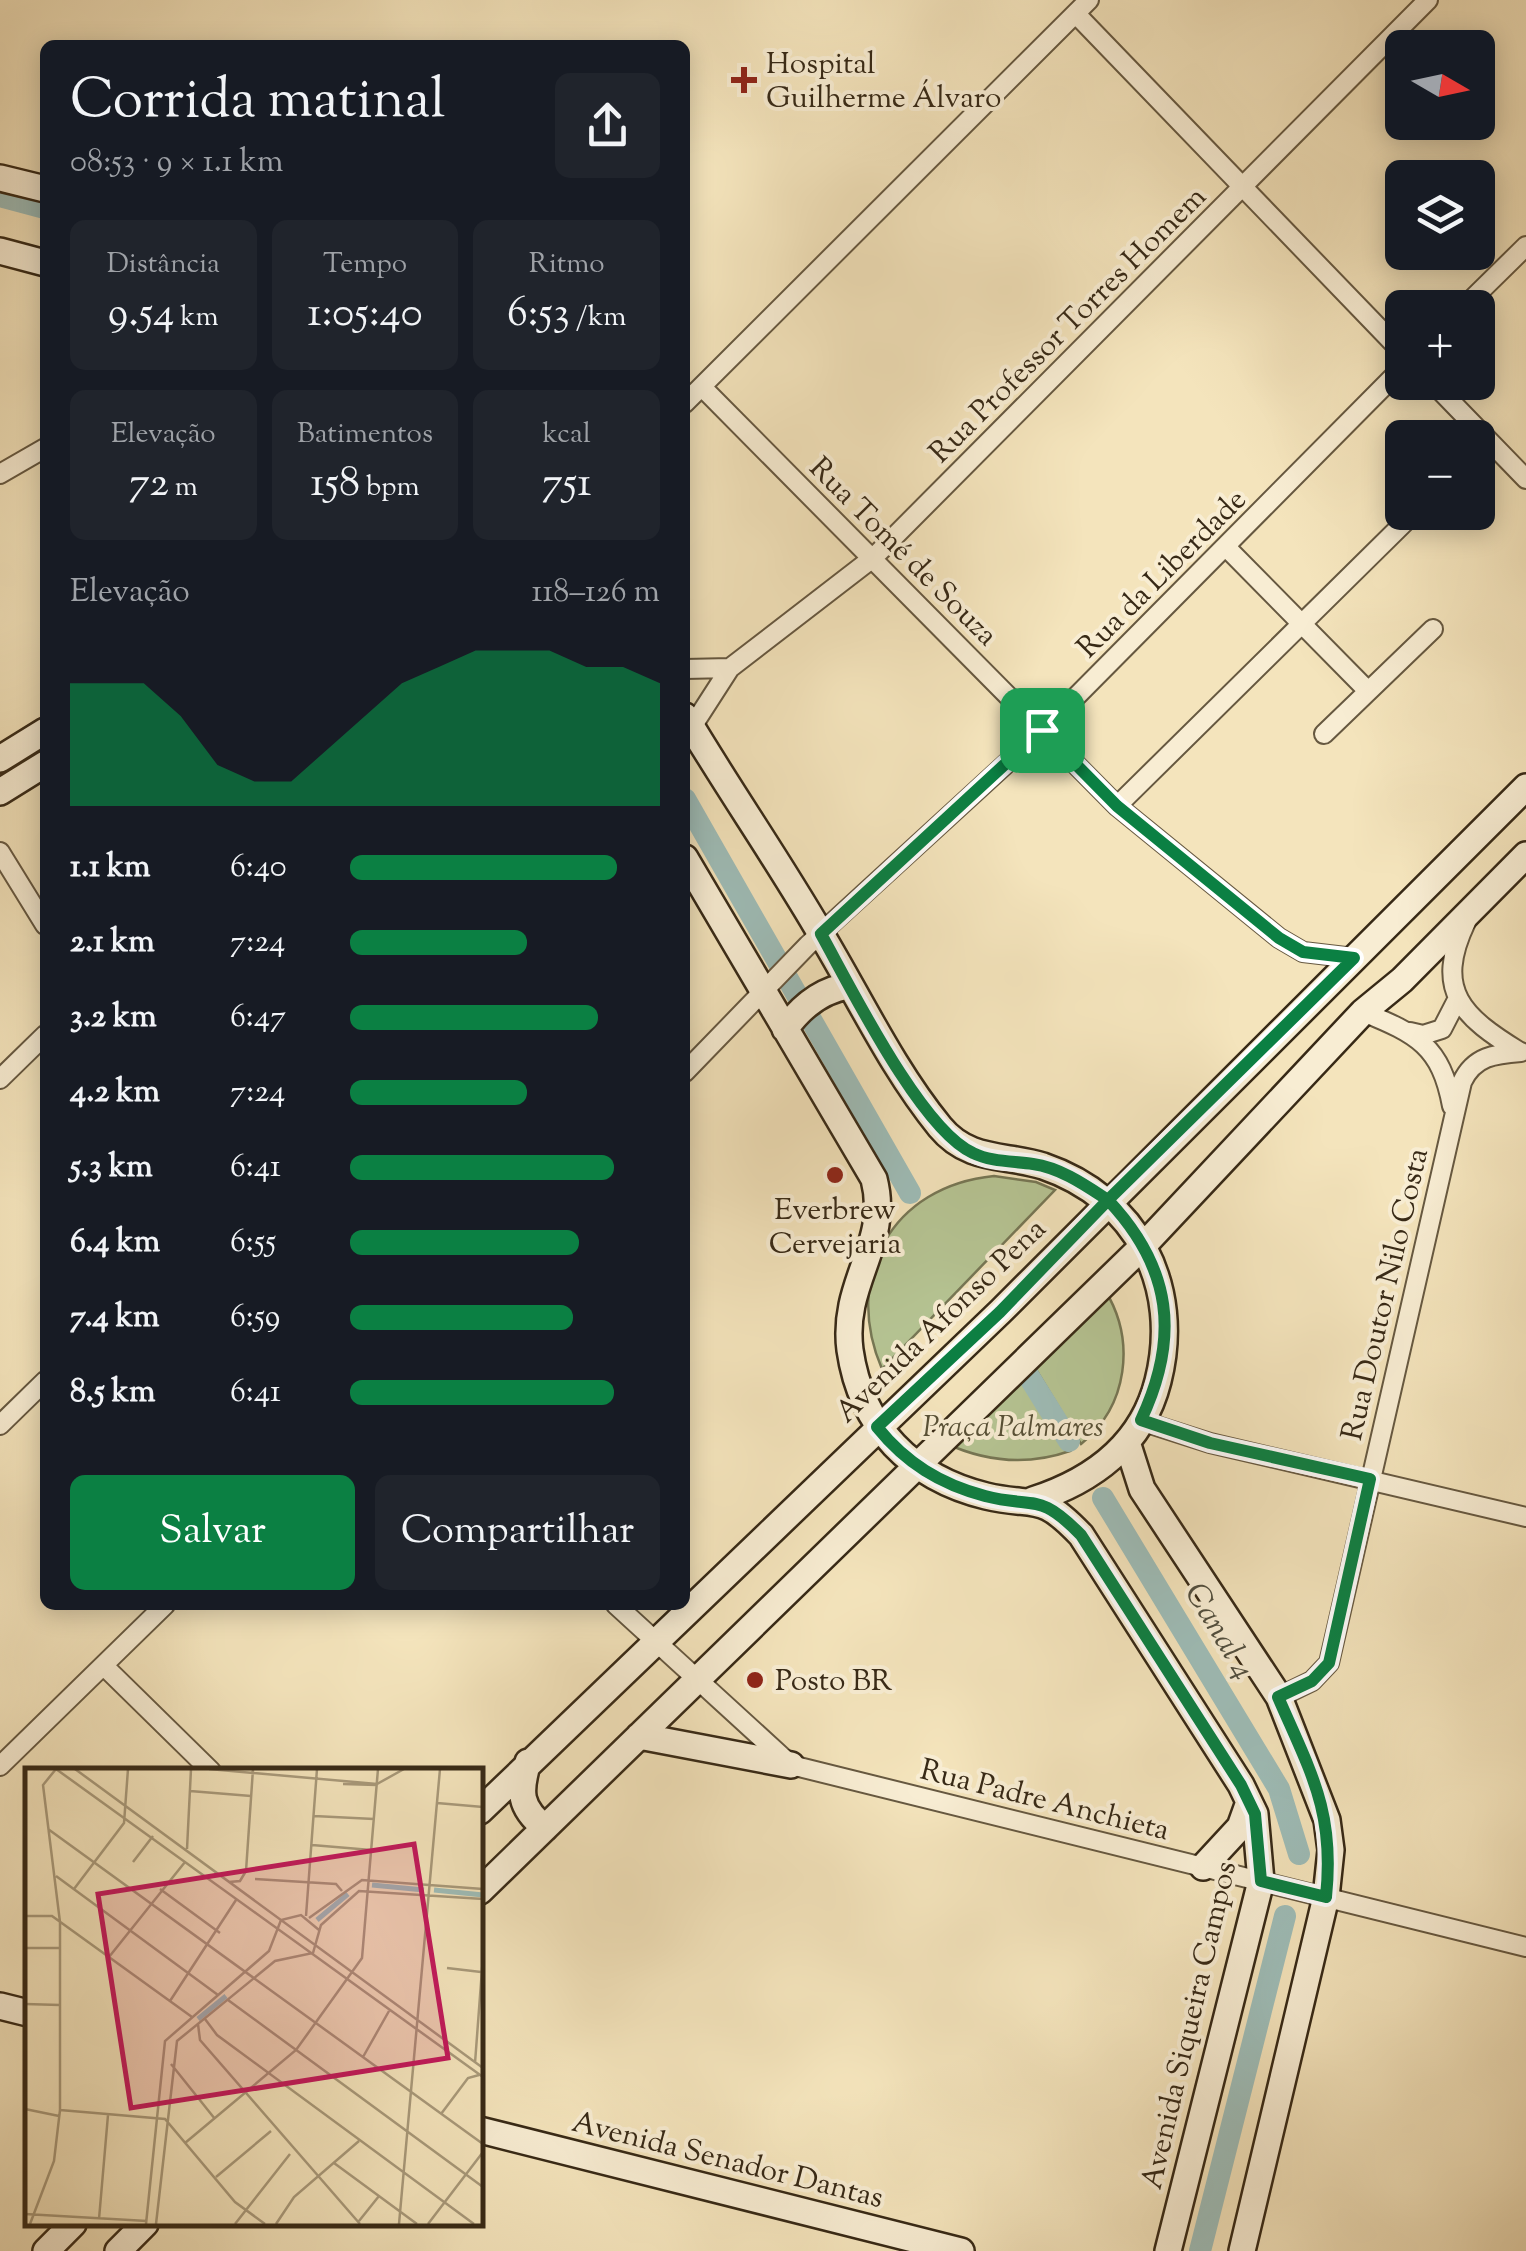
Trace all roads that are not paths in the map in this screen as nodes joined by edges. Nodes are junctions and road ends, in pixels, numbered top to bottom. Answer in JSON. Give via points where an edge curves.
{"nodes":[{"id":1,"x":1428,"y":0,"type":"edge"},
{"id":2,"x":1082,"y":7,"type":"edge"},
{"id":3,"x":0,"y":178,"type":"edge"},
{"id":4,"x":40,"y":188,"type":"edge"},
{"id":5,"x":1242,"y":188,"type":"junction"},
{"id":6,"x":1526,"y":246,"type":"edge"},
{"id":7,"x":0,"y":251,"type":"edge"},
{"id":8,"x":40,"y":262,"type":"edge"},
{"id":9,"x":1482,"y":290,"type":"edge"},
{"id":10,"x":1385,"y":335,"type":"edge"},
{"id":11,"x":1385,"y":385,"type":"edge"},
{"id":12,"x":702,"y":387,"type":"junction"},
{"id":13,"x":690,"y":398,"type":"edge"},
{"id":14,"x":1446,"y":400,"type":"edge"},
{"id":15,"x":1462,"y":420,"type":"edge"},
{"id":16,"x":40,"y":451,"type":"edge"},
{"id":17,"x":1495,"y":455,"type":"edge"},
{"id":18,"x":0,"y":474,"type":"edge"},
{"id":19,"x":1526,"y":480,"type":"edge"},
{"id":20,"x":1396,"y":530,"type":"edge"},
{"id":21,"x":1226,"y":547,"type":"junction"},
{"id":22,"x":874,"y":557,"type":"junction"},
{"id":23,"x":1301,"y":624,"type":"junction"},
{"id":24,"x":1432,"y":630,"type":"dead end"},
{"id":25,"x":690,"y":668,"type":"edge"},
{"id":26,"x":730,"y":668,"type":"junction"},
{"id":27,"x":1368,"y":691,"type":"junction"},
{"id":28,"x":690,"y":719,"type":"edge"},
{"id":29,"x":690,"y":725,"type":"edge"},
{"id":30,"x":1042,"y":730,"type":"junction"},
{"id":31,"x":40,"y":734,"type":"edge"},
{"id":32,"x":1324,"y":734,"type":"dead end"},
{"id":33,"x":0,"y":759,"type":"edge"},
{"id":34,"x":40,"y":767,"type":"edge"},
{"id":35,"x":1526,"y":787,"type":"edge"},
{"id":36,"x":0,"y":792,"type":"edge"},
{"id":37,"x":1117,"y":806,"type":"junction"},
{"id":38,"x":0,"y":852,"type":"edge"},
{"id":39,"x":1526,"y":856,"type":"edge"},
{"id":40,"x":690,"y":866,"type":"edge"},
{"id":41,"x":1472,"y":908,"type":"junction"},
{"id":42,"x":40,"y":917,"type":"edge"},
{"id":43,"x":814,"y":939,"type":"junction"},
{"id":44,"x":1354,"y":958,"type":"junction"},
{"id":45,"x":768,"y":984,"type":"junction"},
{"id":46,"x":842,"y":986,"type":"junction"},
{"id":47,"x":1457,"y":1000,"type":"junction"},
{"id":48,"x":1363,"y":1012,"type":"junction"},
{"id":49,"x":791,"y":1020,"type":"junction"},
{"id":50,"x":1409,"y":1032,"type":"junction"},
{"id":51,"x":40,"y":1040,"type":"edge"},
{"id":52,"x":1523,"y":1053,"type":"edge"},
{"id":53,"x":690,"y":1067,"type":"edge"},
{"id":54,"x":0,"y":1080,"type":"edge"},
{"id":55,"x":1453,"y":1112,"type":"junction"},
{"id":56,"x":1108,"y":1200,"type":"junction"},
{"id":57,"x":1144,"y":1245,"type":"junction"},
{"id":58,"x":40,"y":1386,"type":"edge"},
{"id":59,"x":0,"y":1425,"type":"edge"},
{"id":60,"x":877,"y":1427,"type":"junction"},
{"id":61,"x":1127,"y":1440,"type":"junction"},
{"id":62,"x":914,"y":1465,"type":"junction"},
{"id":63,"x":1370,"y":1479,"type":"junction"},
{"id":64,"x":1044,"y":1496,"type":"junction"},
{"id":65,"x":1526,"y":1517,"type":"edge"},
{"id":66,"x":690,"y":1607,"type":"edge"},
{"id":67,"x":160,"y":1610,"type":"edge"},
{"id":68,"x":621,"y":1610,"type":"edge"},
{"id":69,"x":687,"y":1610,"type":"edge"},
{"id":70,"x":654,"y":1642,"type":"junction"},
{"id":71,"x":104,"y":1666,"type":"junction"},
{"id":72,"x":696,"y":1680,"type":"junction"},
{"id":73,"x":1278,"y":1697,"type":"junction"},
{"id":74,"x":639,"y":1736,"type":"junction"},
{"id":75,"x":528,"y":1762,"type":"junction"},
{"id":76,"x":791,"y":1764,"type":"junction"},
{"id":77,"x":0,"y":1766,"type":"edge"},
{"id":78,"x":208,"y":1768,"type":"edge"},
{"id":79,"x":1249,"y":1802,"type":"junction"},
{"id":80,"x":482,"y":1809,"type":"edge"},
{"id":81,"x":544,"y":1828,"type":"junction"},
{"id":82,"x":1204,"y":1867,"type":"junction"},
{"id":83,"x":1267,"y":1882,"type":"junction"},
{"id":84,"x":482,"y":1889,"type":"edge"},
{"id":85,"x":1319,"y":1896,"type":"junction"},
{"id":86,"x":1526,"y":1947,"type":"edge"},
{"id":87,"x":0,"y":2006,"type":"edge"},
{"id":88,"x":25,"y":2013,"type":"edge"},
{"id":89,"x":482,"y":2131,"type":"edge"},
{"id":90,"x":70,"y":2226,"type":"edge"},
{"id":91,"x":143,"y":2226,"type":"edge"},
{"id":92,"x":46,"y":2251,"type":"edge"},
{"id":93,"x":118,"y":2251,"type":"edge"},
{"id":94,"x":961,"y":2251,"type":"edge"},
{"id":95,"x":1168,"y":2251,"type":"edge"},
{"id":96,"x":1242,"y":2251,"type":"edge"}],
"edges":[{"from":1,"to":5,"type":"street","name":"Rua Professor Torres Homem"},
{"from":2,"to":5,"type":"street"},
{"from":2,"to":12,"type":"street"},
{"from":3,"to":4,"type":"main road"},
{"from":5,"to":10,"type":"street"},
{"from":5,"to":22,"type":"street","name":"Rua Professor Torres Homem"},
{"from":6,"to":9,"type":"street"},
{"from":7,"to":8,"type":"main road"},
{"from":11,"to":21,"type":"street","name":"Rua da Liberdade"},
{"from":12,"to":13,"type":"street"},
{"from":12,"to":22,"type":"street","name":"Rua Tomé de Souza"},
{"from":14,"to":15,"type":"street"},
{"from":16,"to":18,"type":"street"},
{"from":17,"to":19,"type":"street"},
{"from":20,"to":23,"type":"street"},
{"from":21,"to":23,"type":"street"},
{"from":21,"to":30,"type":"street","name":"Rua da Liberdade"},
{"from":22,"to":26,"type":"street","name":"Rua Professor Torres Homem"},
{"from":22,"to":30,"type":"street","name":"Rua Tomé de Souza"},
{"from":23,"to":27,"type":"street"},
{"from":23,"to":37,"type":"street"},
{"from":24,"to":27,"type":"street"},
{"from":25,"to":26,"type":"street"},
{"from":26,"to":28,"type":"street","name":"Rua Professor Torres Homem"},
{"from":27,"to":32,"type":"street"},
{"from":29,"to":43,"type":"main road"},
{"from":30,"to":37,"type":"street","name":"Rua Tomé de Souza"},
{"from":30,"to":43,"type":"street","name":"Rua da Liberdade"},
{"from":31,"to":33,"type":"main road"},
{"from":34,"to":36,"type":"main road"},
{"from":35,"to":44,"type":"main road","name":"Avenida Afonso Pena"},
{"from":37,"to":44,"type":"street","name":"Rua Tomé de Souza","via":[[1279,938],[1303,952]]},
{"from":38,"to":42,"type":"street"},
{"from":39,"to":41,"type":"main road"},
{"from":40,"to":45,"type":"main road","name":"Avenida Siqueira Campos"},
{"from":41,"to":47,"type":"street","via":[[1454,948]]},
{"from":41,"to":48,"type":"main road"},
{"from":43,"to":45,"type":"street","name":"Rua da Liberdade"},
{"from":43,"to":46,"type":"main road"},
{"from":44,"to":56,"type":"main road","name":"Avenida Afonso Pena"},
{"from":45,"to":49,"type":"main road","name":"Avenida Siqueira Campos"},
{"from":45,"to":53,"type":"street"},
{"from":46,"to":49,"type":"main road"},
{"from":46,"to":56,"type":"main road","via":[[942,1130],[971,1153],[1038,1164]]},
{"from":47,"to":50,"type":"street","via":[[1442,1029]]},
{"from":47,"to":52,"type":"street","via":[[1468,1017]]},
{"from":48,"to":50,"type":"street"},
{"from":48,"to":57,"type":"main road"},
{"from":49,"to":60,"type":"main road","name":"Avenida Siqueira Campos","via":[[866,1160],[878,1196],[878,1234],[854,1287],[850,1330],[854,1374]]},
{"from":50,"to":55,"type":"street","via":[[1442,1065]]},
{"from":51,"to":54,"type":"street"},
{"from":52,"to":55,"type":"street","name":"Rua Doutor Nilo Costa","via":[[1492,1054],[1467,1070]]},
{"from":55,"to":63,"type":"street","name":"Rua Doutor Nilo Costa"},
{"from":56,"to":57,"type":"main road"},
{"from":56,"to":60,"type":"main road","name":"Avenida Afonso Pena"},
{"from":57,"to":61,"type":"main road","via":[[1158,1278],[1165,1328],[1156,1387]]},
{"from":57,"to":62,"type":"main road"},
{"from":58,"to":59,"type":"street"},
{"from":60,"to":62,"type":"main road","name":"Avenida Siqueira Campos"},
{"from":60,"to":66,"type":"main road","name":"Avenida Afonso Pena"},
{"from":61,"to":63,"type":"street","via":[[1210,1443]]},
{"from":61,"to":64,"type":"main road","via":[[1088,1479]]},
{"from":61,"to":73,"type":"main road","via":[[1142,1489]]},
{"from":62,"to":64,"type":"main road","name":"Avenida Siqueira Campos","via":[[991,1498]]},
{"from":62,"to":72,"type":"main road"},
{"from":63,"to":65,"type":"street"},
{"from":63,"to":73,"type":"street","name":"Rua Doutor Nilo Costa","via":[[1329,1663],[1312,1681]]},
{"from":64,"to":79,"type":"main road","name":"Avenida Siqueira Campos","via":[[1081,1535]]},
{"from":67,"to":71,"type":"street"},
{"from":68,"to":70,"type":"street","name":"Rua Padre Anchieta"},
{"from":69,"to":70,"type":"main road","name":"Avenida Afonso Pena"},
{"from":70,"to":72,"type":"street","name":"Rua Padre Anchieta"},
{"from":70,"to":75,"type":"main road","name":"Avenida Afonso Pena"},
{"from":71,"to":77,"type":"street"},
{"from":71,"to":78,"type":"street"},
{"from":72,"to":74,"type":"main road"},
{"from":72,"to":76,"type":"street","name":"Rua Padre Anchieta"},
{"from":73,"to":85,"type":"main road","via":[[1327,1820],[1331,1850]]},
{"from":74,"to":76,"type":"main road"},
{"from":74,"to":81,"type":"main road"},
{"from":75,"to":80,"type":"main road","name":"Avenida Afonso Pena"},
{"from":75,"to":81,"type":"main road","via":[[520,1791],[524,1809]]},
{"from":76,"to":82,"type":"street","name":"Rua Padre Anchieta"},
{"from":79,"to":82,"type":"main road","via":[[1240,1827]]},
{"from":79,"to":83,"type":"main road","name":"Avenida Siqueira Campos"},
{"from":81,"to":84,"type":"main road"},
{"from":82,"to":83,"type":"street","name":"Rua Padre Anchieta"},
{"from":83,"to":85,"type":"street","name":"Rua Padre Anchieta"},
{"from":83,"to":95,"type":"main road","name":"Avenida Siqueira Campos"},
{"from":85,"to":86,"type":"street","name":"Rua Padre Anchieta"},
{"from":85,"to":96,"type":"main road"},
{"from":87,"to":88,"type":"main road"},
{"from":89,"to":94,"type":"main road","name":"Avenida Senador Dantas"},
{"from":90,"to":92,"type":"main road"},
{"from":91,"to":93,"type":"main road"}]}
